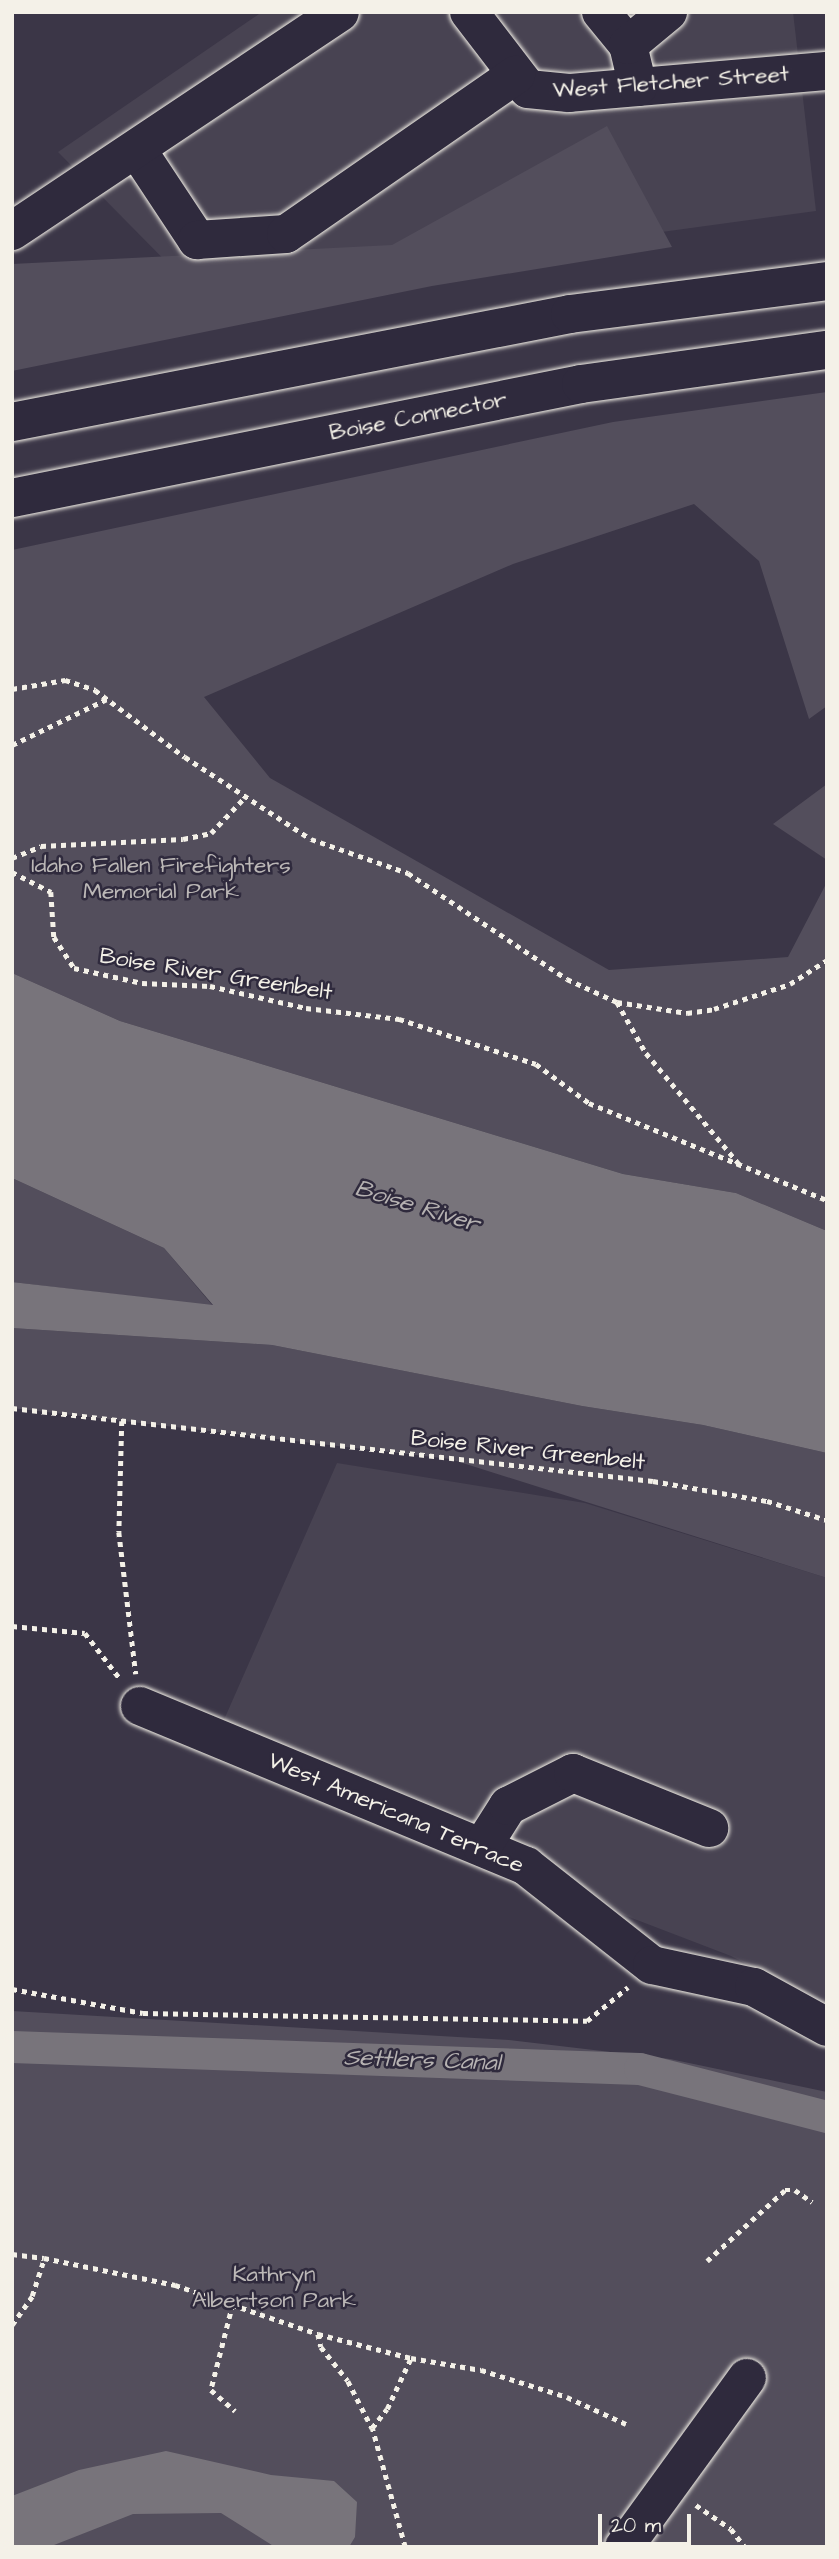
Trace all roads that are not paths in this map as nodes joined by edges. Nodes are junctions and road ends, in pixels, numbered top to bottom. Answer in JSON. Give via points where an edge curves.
{"nodes":[{"id":1,"x":340,"y":12,"type":"edge"},
{"id":2,"x":469,"y":12,"type":"edge"},
{"id":3,"x":601,"y":12,"type":"edge"},
{"id":4,"x":668,"y":12,"type":"edge"},
{"id":5,"x":628,"y":46,"type":"junction"},
{"id":6,"x":827,"y":71,"type":"edge"},
{"id":7,"x":516,"y":75,"type":"junction"},
{"id":8,"x":638,"y":87,"type":"junction"},
{"id":9,"x":138,"y":151,"type":"junction"},
{"id":10,"x":12,"y":231,"type":"edge"},
{"id":11,"x":813,"y":282,"type":"edge"},
{"id":12,"x":817,"y":351,"type":"edge"},
{"id":13,"x":12,"y":422,"type":"edge"},
{"id":14,"x":12,"y":498,"type":"edge"},
{"id":15,"x":140,"y":1706,"type":"road end"},
{"id":16,"x":709,"y":1829,"type":"dead end"},
{"id":17,"x":482,"y":1847,"type":"junction"},
{"id":18,"x":827,"y":2027,"type":"edge"},
{"id":19,"x":747,"y":2378,"type":"dead end"},
{"id":20,"x":624,"y":2547,"type":"edge"}],
"edges":[{"from":1,"to":9,"type":"main road"},
{"from":2,"to":7,"type":"main road","name":"West Fletcher Street"},
{"from":3,"to":5,"type":"main road"},
{"from":4,"to":5,"type":"main road"},
{"from":5,"to":8,"type":"main road"},
{"from":6,"to":8,"type":"main road","name":"West Fletcher Street"},
{"from":7,"to":8,"type":"main road","name":"West Fletcher Street","via":[[528,89],[555,92]]},
{"from":7,"to":9,"type":"main road","via":[[286,234],[197,240]]},
{"from":9,"to":10,"type":"main road"},
{"from":11,"to":13,"type":"main road","via":[[570,314]]},
{"from":12,"to":14,"type":"main road","name":"Boise Connector","via":[[581,384]]},
{"from":15,"to":17,"type":"main road","name":"West Americana Terrace"},
{"from":16,"to":17,"type":"main road","via":[[573,1773],[508,1806]]},
{"from":17,"to":18,"type":"main road","name":"West Americana Terrace","via":[[526,1866],[652,1965],[754,1987]]},
{"from":19,"to":20,"type":"main road"}]}
